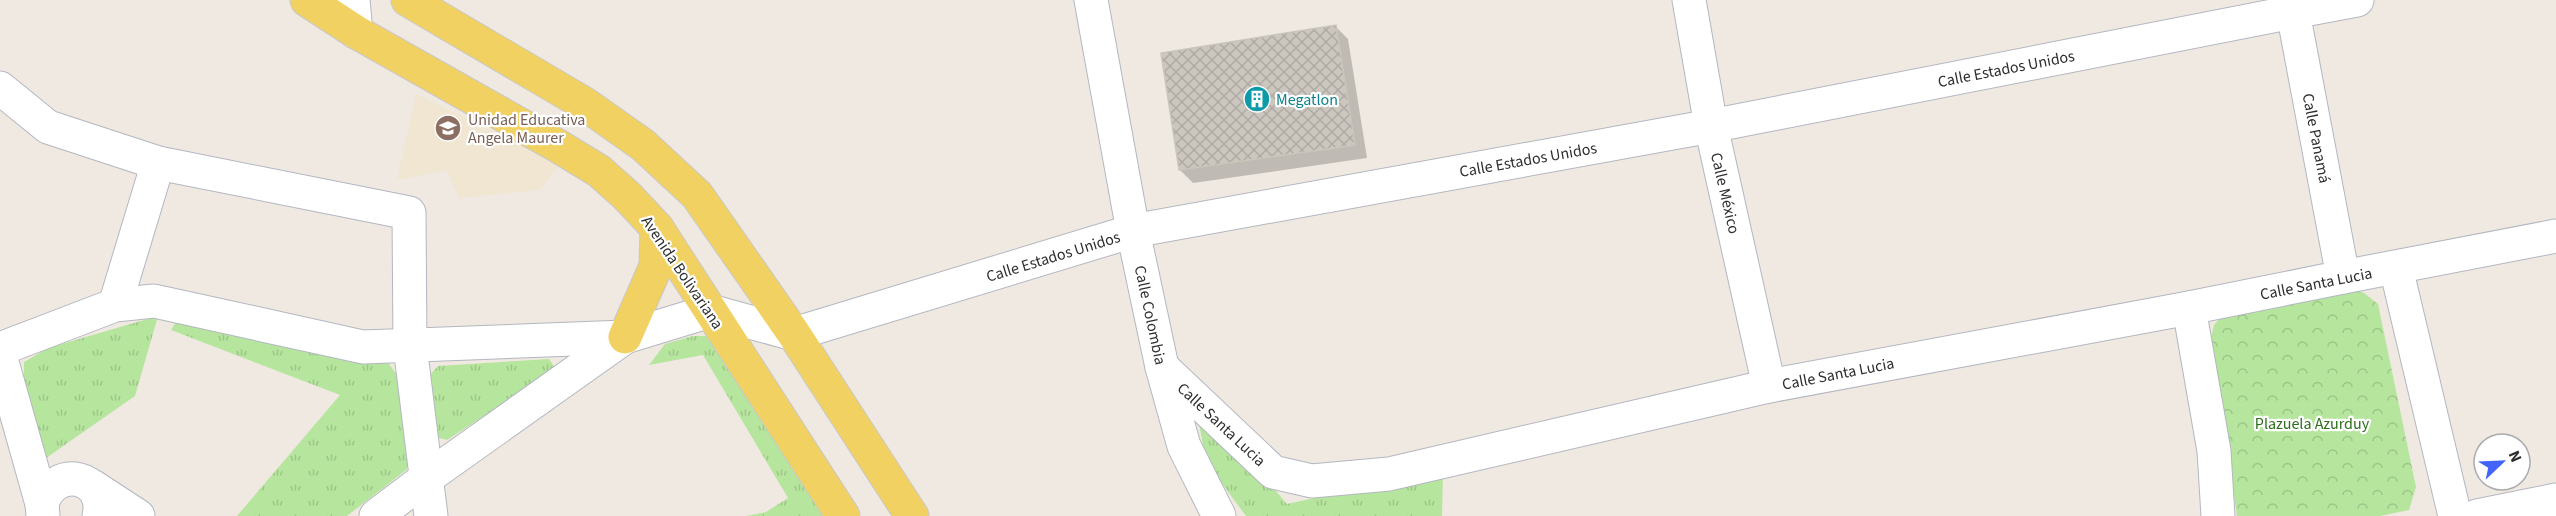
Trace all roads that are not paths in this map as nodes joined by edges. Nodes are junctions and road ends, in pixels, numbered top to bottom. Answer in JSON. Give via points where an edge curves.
{"nodes":[{"id":1,"x":307,"y":0,"type":"edge"},
{"id":2,"x":353,"y":0,"type":"edge"},
{"id":3,"x":408,"y":0,"type":"edge"},
{"id":4,"x":1091,"y":0,"type":"edge"},
{"id":5,"x":1689,"y":0,"type":"edge"},
{"id":6,"x":2356,"y":0,"type":"edge"},
{"id":7,"x":2292,"y":6,"type":"edge"},
{"id":8,"x":356,"y":32,"type":"junction"},
{"id":9,"x":0,"y":88,"type":"edge"},
{"id":10,"x":1711,"y":126,"type":"junction"},
{"id":11,"x":158,"y":163,"type":"junction"},
{"id":12,"x":657,"y":228,"type":"junction"},
{"id":13,"x":1133,"y":231,"type":"junction"},
{"id":14,"x":2556,"y":236,"type":"edge"},
{"id":15,"x":2396,"y":268,"type":"junction"},
{"id":16,"x":2343,"y":277,"type":"junction"},
{"id":17,"x":115,"y":305,"type":"junction"},
{"id":18,"x":2189,"y":308,"type":"junction"},
{"id":19,"x":710,"y":311,"type":"junction"},
{"id":20,"x":794,"y":334,"type":"junction"},
{"id":21,"x":625,"y":337,"type":"junction"},
{"id":22,"x":410,"y":346,"type":"junction"},
{"id":23,"x":0,"y":350,"type":"edge"},
{"id":24,"x":0,"y":355,"type":"edge"},
{"id":25,"x":1162,"y":367,"type":"junction"},
{"id":26,"x":1769,"y":386,"type":"junction"},
{"id":27,"x":25,"y":448,"type":"junction"},
{"id":28,"x":425,"y":479,"type":"junction"},
{"id":29,"x":2556,"y":500,"type":"edge"},
{"id":30,"x":105,"y":503,"type":"edge"},
{"id":31,"x":42,"y":510,"type":"edge"},
{"id":32,"x":376,"y":516,"type":"edge"},
{"id":33,"x":431,"y":516,"type":"edge"},
{"id":34,"x":843,"y":516,"type":"edge"},
{"id":35,"x":912,"y":516,"type":"edge"},
{"id":36,"x":1219,"y":516,"type":"edge"},
{"id":37,"x":2218,"y":516,"type":"edge"},
{"id":38,"x":2455,"y":516,"type":"edge"},
{"id":39,"x":2477,"y":516,"type":"edge"}],
"edges":[{"from":1,"to":8,"type":"main road","name":"Avenida Bolivariana"},
{"from":2,"to":8,"type":"street"},
{"from":3,"to":20,"type":"main road","via":[[585,104],[643,145],[697,195]]},
{"from":4,"to":13,"type":"street","name":"Calle Colombia"},
{"from":5,"to":10,"type":"street","name":"Calle México"},
{"from":6,"to":7,"type":"street","name":"Calle Estados Unidos"},
{"from":7,"to":10,"type":"street","name":"Calle Estados Unidos"},
{"from":7,"to":16,"type":"street","name":"Calle Panamá"},
{"from":8,"to":12,"type":"main road","name":"Avenida Bolivariana","via":[[598,171]]},
{"from":9,"to":11,"type":"street","via":[[48,127]]},
{"from":10,"to":13,"type":"street","name":"Calle Estados Unidos"},
{"from":10,"to":26,"type":"street","name":"Calle México"},
{"from":11,"to":17,"type":"street"},
{"from":11,"to":22,"type":"street","via":[[409,213]]},
{"from":12,"to":19,"type":"main road","name":"Avenida Bolivariana"},
{"from":12,"to":21,"type":"main road","via":[[656,266]]},
{"from":13,"to":20,"type":"street","name":"Calle Estados Unidos"},
{"from":13,"to":25,"type":"street","name":"Calle Colombia"},
{"from":14,"to":15,"type":"street","name":"Calle Santa Lucia"},
{"from":15,"to":16,"type":"street","name":"Calle Santa Lucia"},
{"from":15,"to":38,"type":"street"},
{"from":16,"to":18,"type":"street","name":"Calle Santa Lucia"},
{"from":17,"to":22,"type":"street","via":[[154,301],[363,347]]},
{"from":17,"to":23,"type":"street"},
{"from":18,"to":26,"type":"street","name":"Calle Santa Lucia"},
{"from":18,"to":37,"type":"street","via":[[2214,451]]},
{"from":19,"to":20,"type":"street"},
{"from":19,"to":21,"type":"street"},
{"from":19,"to":34,"type":"main road","name":"Avenida Bolivariana"},
{"from":20,"to":35,"type":"main road"},
{"from":21,"to":22,"type":"street"},
{"from":21,"to":28,"type":"street"},
{"from":22,"to":28,"type":"street"},
{"from":24,"to":27,"type":"street"},
{"from":25,"to":26,"type":"street","name":"Calle Santa Lucia","via":[[1273,472],[1312,481],[1389,474]]},
{"from":25,"to":36,"type":"street","name":"Calle Colombia","via":[[1184,446]]},
{"from":27,"to":30,"type":"street"},
{"from":27,"to":31,"type":"street"},
{"from":28,"to":32,"type":"street"},
{"from":28,"to":33,"type":"street"},
{"from":29,"to":39,"type":"street"},
{"from":30,"to":31,"type":"street","via":[[58,481],[45,495]]}]}
